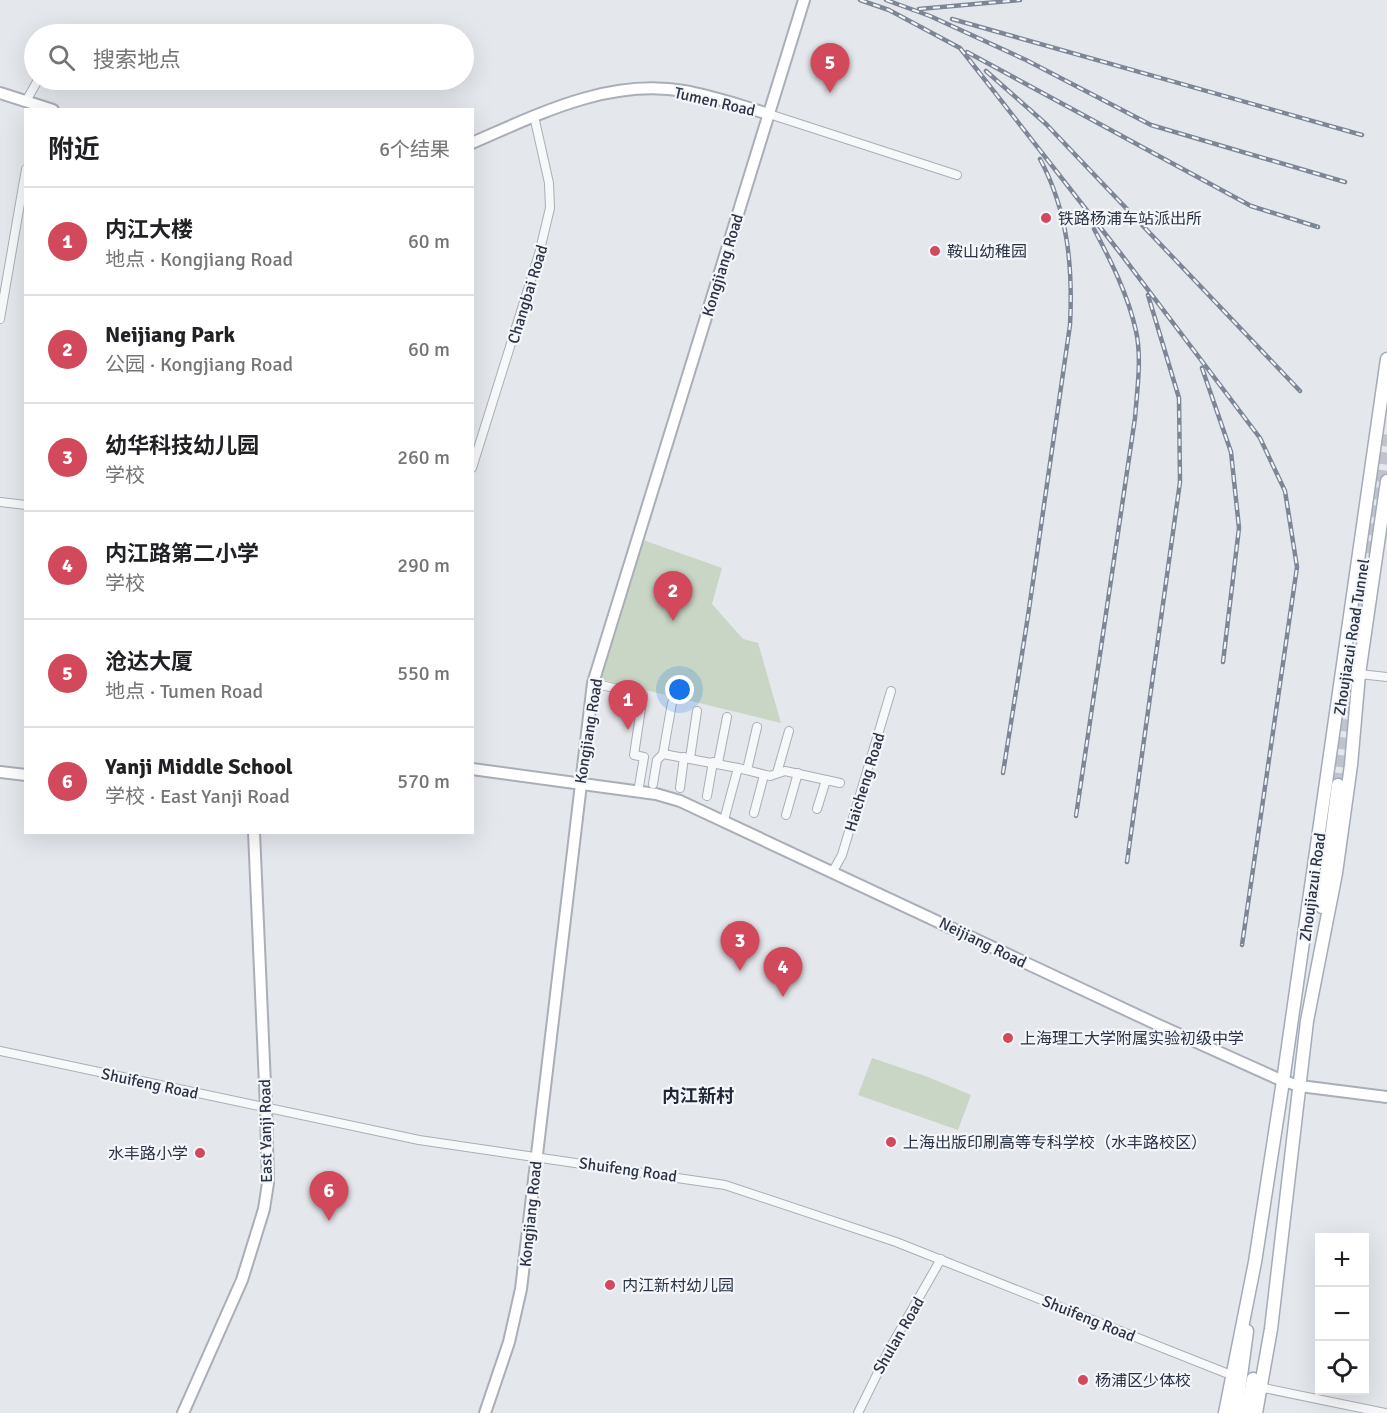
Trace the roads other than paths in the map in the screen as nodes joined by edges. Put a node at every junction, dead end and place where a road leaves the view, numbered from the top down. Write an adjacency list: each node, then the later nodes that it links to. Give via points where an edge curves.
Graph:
1 (804, 0): 5 (street, Kongjiang Road)
2 (36, 90): 4 (street)
3 (0, 93): 4 (street)
4 (33, 105)
5 (769, 114): 6 (street, Tumen Road, via 704,95 661,89 599,95); 8 (street, Tumen Road); 20 (street, Kongjiang Road)
6 (534, 116): 7 (street, Tumen Road); 12 (street, Changbai Road, via 549,183 548,219)
7 (474, 142)
8 (957, 175)
9 (24, 181): 10 (street)
10 (0, 319)
11 (1387, 359): 13 (main road, Zhoujiazui Road)
12 (474, 461)
13 (1369, 480): 14 (street); 39 (main road, Zhoujiazui Road)
14 (1387, 482): 18 (main road, Zhoujiazui Road)
15 (1373, 495): 39 (main road, Zhoujiazui Road Tunnel)
16 (0, 502): 17 (street)
17 (24, 505)
18 (1359, 674): 19 (street); 52 (main road, Zhoujiazui Road, via 1336,873)
19 (1387, 677)
20 (593, 683): 40 (street, Kongjiang Road); 44 (street, via 643,695 634,755 644,757)
21 (891, 691): 51 (street, Haicheng Road, via 842,855)
22 (672, 703): 27 (street)
23 (697, 711): 28 (street)
24 (727, 717): 29 (street)
25 (757, 728): 32 (street)
26 (789, 731): 34 (street)
27 (663, 754): 28 (street); 42 (street, via 657,760)
28 (687, 757): 29 (street); 43 (street)
29 (716, 763): 30 (street); 45 (street)
30 (738, 768): 32 (street); 49 (street)
31 (474, 769): 40 (street, Neijiang Road)
32 (747, 770): 37 (street)
33 (0, 772): 36 (street)
34 (777, 773): 35 (street); 37 (street)
35 (798, 773): 38 (street); 48 (street)
36 (24, 775)
37 (764, 775): 47 (street)
38 (826, 780): 41 (street); 46 (street)
39 (1333, 782): 52 (main road, Zhoujiazui Road Tunnel); 54 (main road, Zhoujiazui Road)
40 (580, 783): 44 (street, Neijiang Road); 58 (street, Kongjiang Road)
41 (840, 783)
42 (653, 784)
43 (680, 788)
44 (638, 792): 49 (street, Neijiang Road, via 680,801)
45 (707, 796)
46 (817, 809)
47 (754, 813)
48 (786, 815)
49 (723, 820): 51 (street, Neijiang Road)
50 (254, 834): 57 (street, East Yanji Road)
51 (833, 871): 54 (street, Neijiang Road)
52 (1307, 1021): 55 (main road, Zhoujiazui Road)
53 (0, 1051): 57 (street, Shuifeng Road)
54 (1283, 1081): 55 (street, Neijiang Road); 60 (main road, Zhoujiazui Road)
55 (1300, 1086): 56 (street, Neijiang Road); 61 (main road, Zhoujiazui Road)
56 (1387, 1097)
57 (266, 1108): 58 (street, Shuifeng Road, via 419,1140); 64 (street, East Yanji Road, via 268,1183 261,1225 242,1280)
58 (536, 1156): 59 (street, Shuifeng Road, via 725,1185); 65 (street, Kongjiang Road, via 516,1315)
59 (941, 1259): 62 (street, Shuifeng Road); 66 (street, Shulan Road)
60 (1255, 1262): 62 (main road, Zhoujiazui Road); 68 (main road)
61 (1274, 1293): 63 (main road, Zhoujiazui Road); 69 (main road)
62 (1231, 1374): 67 (main road, Zhoujiazui Road)
63 (1259, 1387): 70 (main road, Zhoujiazui Road); 71 (street)
64 (183, 1413)
65 (485, 1413)
66 (858, 1413)
67 (1225, 1413)
68 (1236, 1413)
69 (1246, 1413)
70 (1256, 1413)
71 (1385, 1413)

